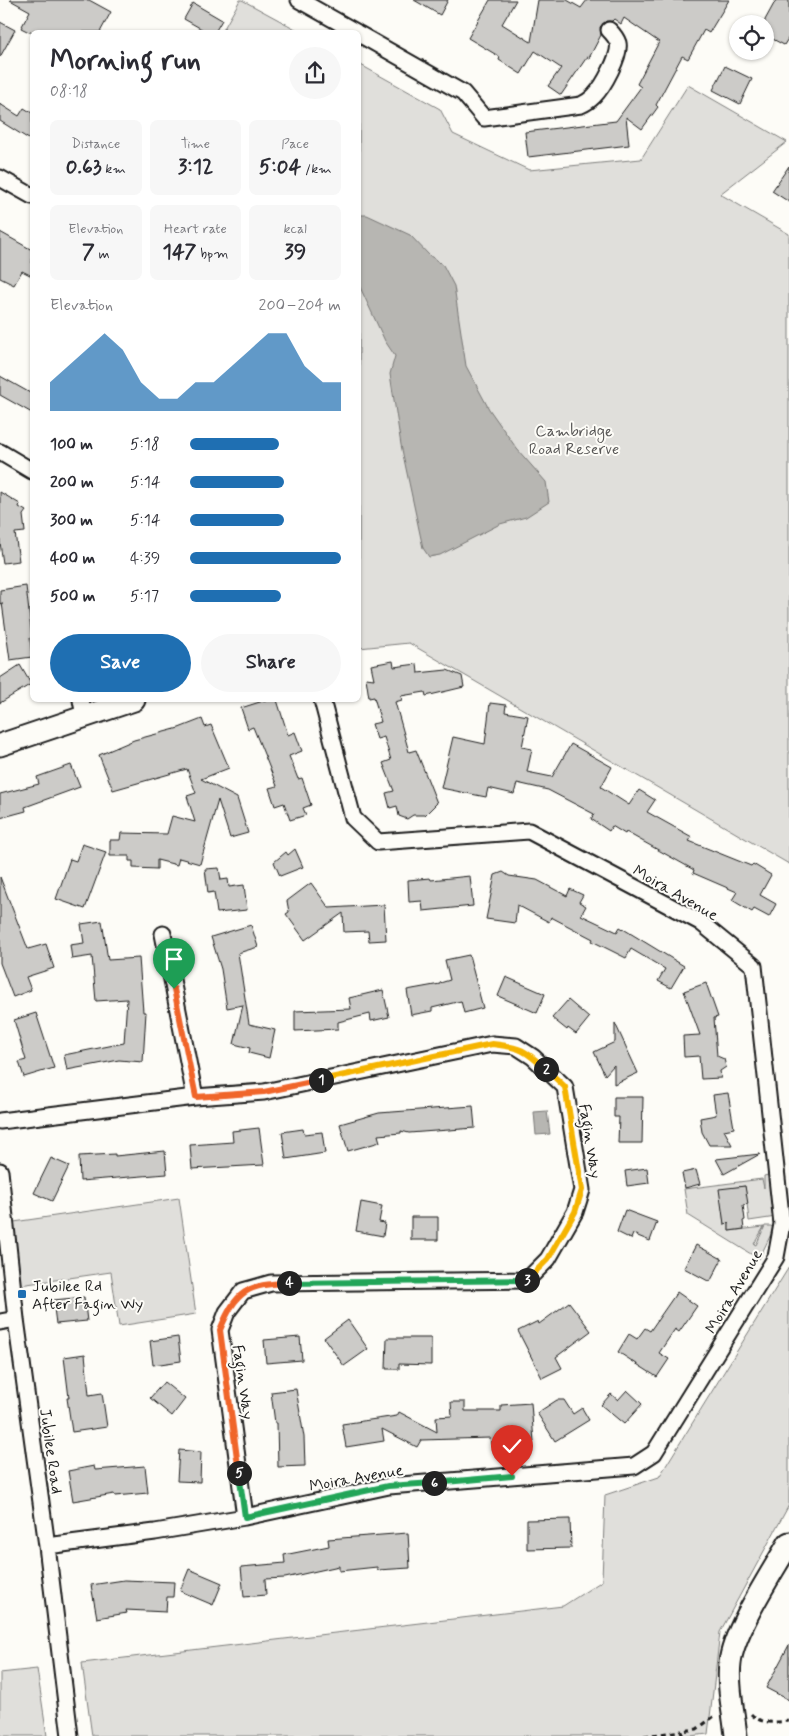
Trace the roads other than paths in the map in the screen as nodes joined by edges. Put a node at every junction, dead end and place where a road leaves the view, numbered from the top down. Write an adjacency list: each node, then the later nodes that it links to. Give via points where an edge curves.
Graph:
1 (299, 0): 2 (street)
2 (352, 30)
3 (609, 30): 4 (street, via 619,45 616,56 600,89 588,101 581,105 484,118 463,94)
4 (361, 35)
5 (0, 178): 6 (street)
6 (30, 195)
7 (0, 452): 8 (street)
8 (30, 470)
9 (121, 702): 11 (street)
10 (323, 702): 19 (street, Moira Avenue, via 353,818 378,842 529,831 700,922 754,966 782,1224 776,1257 654,1453 634,1466 388,1486)
11 (82, 708): 12 (street)
12 (0, 745)
13 (163, 934): 14 (street)
14 (196, 1097): 15 (street, Fagin Way); 19 (street, Fagin Way, via 264,1092 492,1044 516,1046 565,1087 582,1190 575,1212 548,1259 527,1280 270,1283 243,1291 227,1312 220,1330)
15 (0, 1121)
16 (0, 1171): 17 (street, Jubilee Road)
17 (16, 1320): 18 (street); 21 (street, Jubilee Road)
18 (0, 1322)
19 (245, 1517): 21 (street, Moira Avenue)
20 (789, 1543): 23 (street, via 744,1624 731,1655)
21 (47, 1546): 22 (street, Jubilee Road)
22 (70, 1736)
23 (736, 1736)

